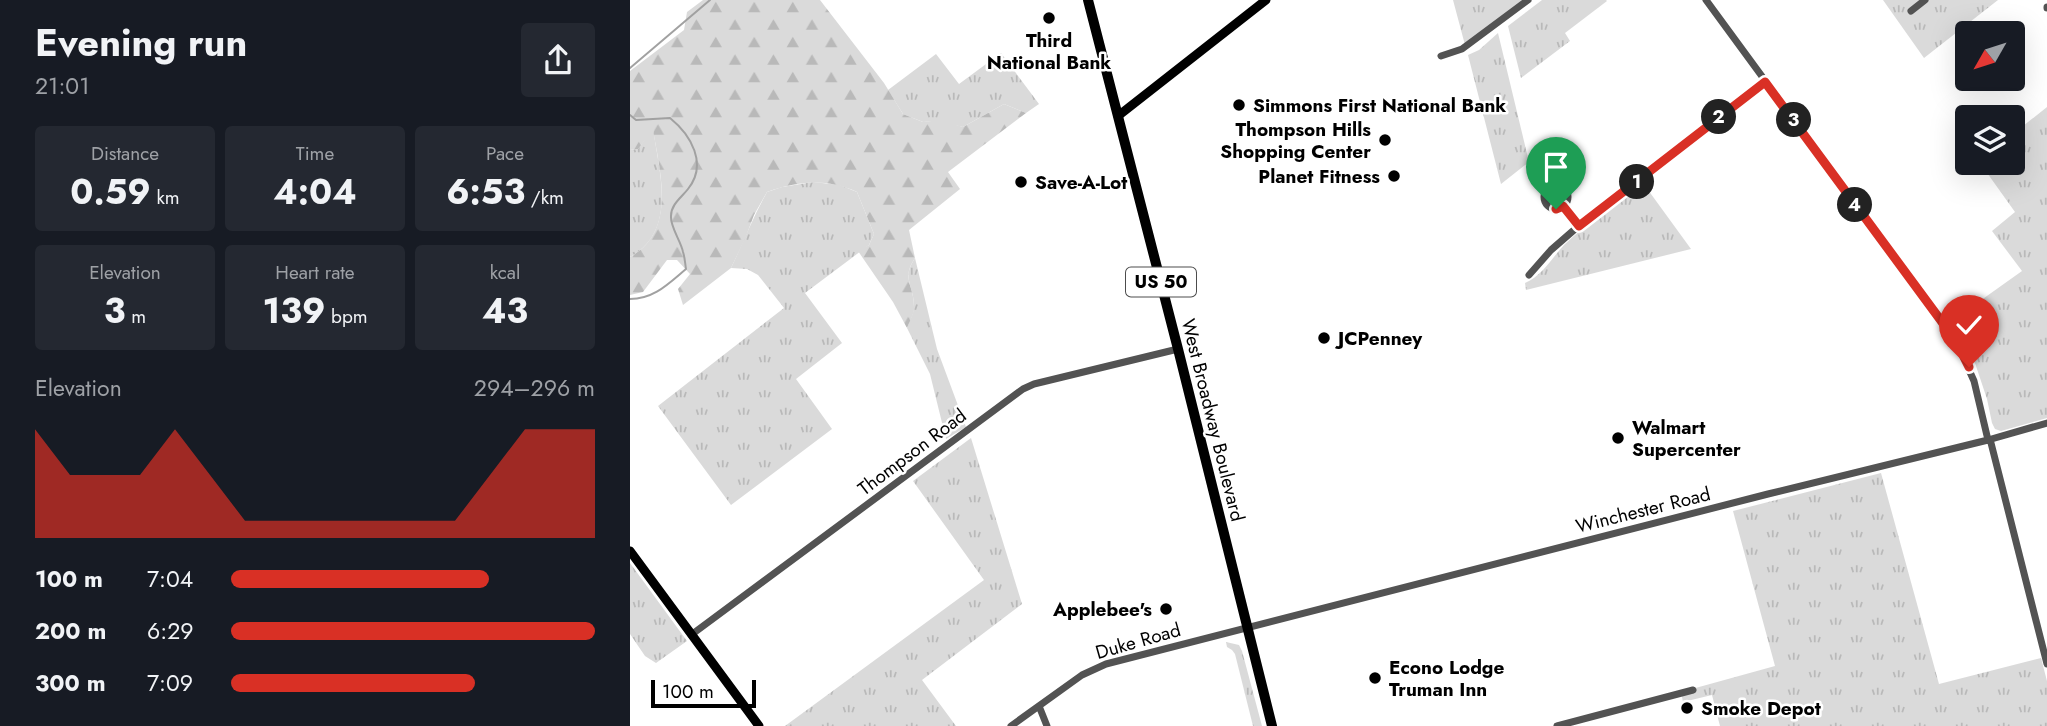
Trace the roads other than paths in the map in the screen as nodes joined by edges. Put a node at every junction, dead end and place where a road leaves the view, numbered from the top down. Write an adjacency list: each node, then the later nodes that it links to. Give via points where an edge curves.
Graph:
1 (1088, 0): 9 (highway, West Broadway Boulevard / US 50)
2 (1266, 0): 9 (main road)
3 (1528, 0): 7 (street, via 1462,49)
4 (1706, 0): 8 (street)
5 (1925, 0): 6 (street)
6 (1912, 10)
7 (1441, 56)
8 (1765, 82): 11 (street); 15 (street, via 1956,341 1974,381)
9 (1118, 116): 13 (highway, West Broadway Boulevard / US 50)
10 (1563, 206): 11 (street)
11 (1579, 226): 12 (street)
12 (1529, 275)
13 (1178, 349): 17 (highway, West Broadway Boulevard / US 50); 18 (street, Thompson Road, via 1023,389)
14 (2047, 423): 15 (street, Winchester Road)
15 (1989, 440): 17 (street, Winchester Road); 19 (street)
16 (630, 551): 18 (main road)
17 (1247, 628): 21 (street, Duke Road, via 1106,664); 25 (highway, West Broadway Boulevard / US 50)
18 (691, 635): 22 (main road)
19 (2047, 664)
20 (1693, 690): 26 (street)
21 (1039, 706): 23 (street, Duke Road); 24 (street)
22 (759, 726)
23 (1011, 726)
24 (1047, 726)
25 (1272, 726)
26 (1557, 726)

